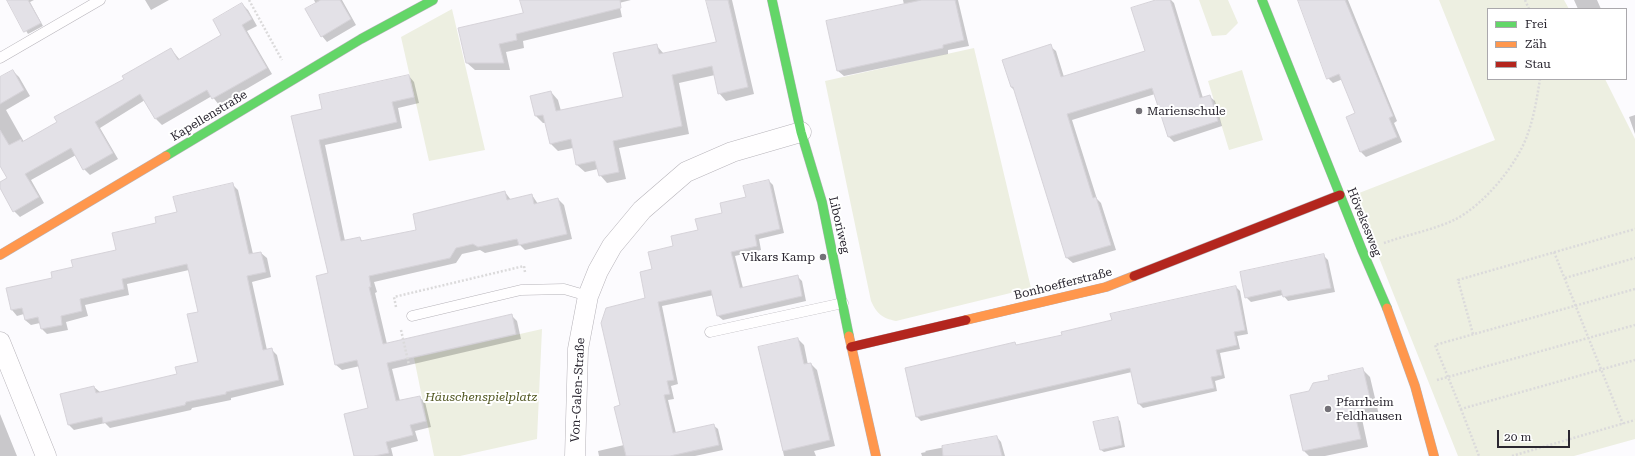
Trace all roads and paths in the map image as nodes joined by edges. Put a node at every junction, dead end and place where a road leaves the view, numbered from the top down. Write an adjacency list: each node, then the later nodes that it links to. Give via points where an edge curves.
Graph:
1 (100, 0): 6 (lane)
2 (249, 0): 7 (path)
3 (433, 0): 7 (street, Kapellenstraße)
4 (772, 0): 9 (street, Liboriweg)
5 (1262, 0): 10 (street, Hövekesweg)
6 (0, 58)
7 (293, 80): 14 (street, Kapellenstraße)
8 (1540, 80): 12 (path, via 1533,118 1526,137 1501,179 1470,211 1453,220)
9 (801, 132): 18 (street, Von-Galen-Straße, via 732,152 686,172 642,210 612,246); 19 (street, Liboriweg, via 822,202)
10 (1340, 195): 12 (street, Hövekesweg); 27 (street, Bonhoefferstraße, via 1106,287)
11 (1635, 229): 13 (path)
12 (1362, 250): 31 (street, Hövekesweg, via 1389,312)
13 (1554, 252): 16 (path); 24 (path, via 1458,280)
14 (0, 255)
15 (1635, 258): 16 (path)
16 (1564, 278): 20 (path)
17 (1635, 289): 20 (path)
18 (588, 296): 21 (lane, via 564,289 521,290); 36 (street, Von-Galen-Straße, via 578,349)
19 (843, 303): 23 (lane); 27 (street, Liboriweg)
20 (1575, 305): 24 (path); 25 (path)
21 (412, 316)
22 (1635, 325): 25 (path)
23 (710, 332)
24 (1473, 334): 30 (path, via 1435,344)
25 (1589, 338): 29 (path); 30 (path)
26 (0, 342): 35 (street)
27 (851, 347): 37 (street, Liboriweg)
28 (1635, 360): 29 (path)
29 (1601, 369): 32 (path); 34 (path)
30 (1447, 377): 31 (path); 32 (path)
31 (1415, 386): 38 (street, Hövekesweg)
32 (1461, 409): 39 (path)
33 (1635, 420): 34 (path)
34 (1623, 424): 40 (path)
35 (46, 456)
36 (575, 456)
37 (876, 456)
38 (1434, 456)
39 (1479, 456)
40 (1512, 456)

